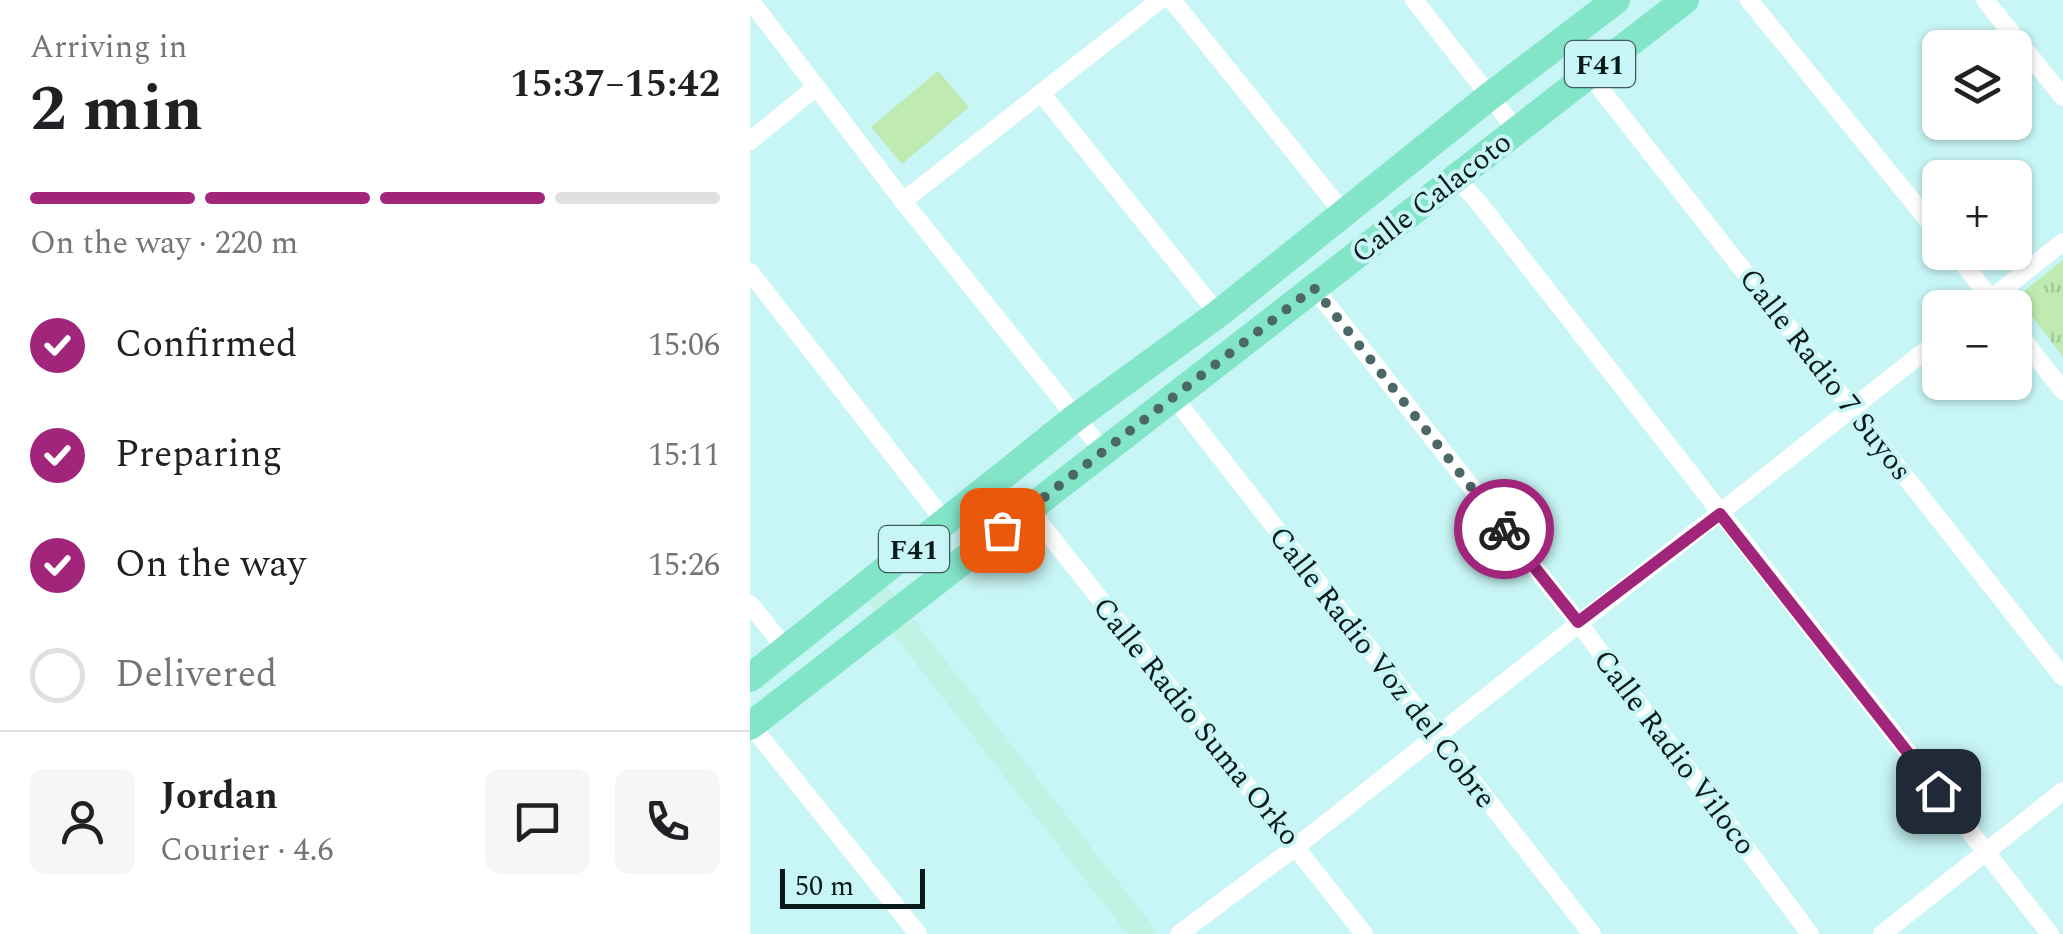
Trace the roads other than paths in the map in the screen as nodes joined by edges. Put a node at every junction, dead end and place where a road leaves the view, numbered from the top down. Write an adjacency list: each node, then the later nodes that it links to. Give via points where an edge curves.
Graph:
1 (750, 0): 10 (street)
2 (1160, 0): 11 (street)
3 (1172, 0): 19 (street)
4 (1414, 0): 12 (street)
5 (1616, 0): 12 (main road, Calle Calacoto / F41)
6 (1685, 0): 9 (main road, Calle Calacoto / F41)
7 (1749, 0): 18 (street)
8 (1986, 0): 13 (street)
9 (1588, 73): 14 (main road, Calle Calacoto / F41); 29 (street, Calle Radio 7 Suyos)
10 (816, 87): 15 (street); 17 (street)
11 (1042, 94): 17 (street); 24 (street)
12 (1490, 96): 14 (street); 19 (main road, Calle Calacoto / F41)
13 (2063, 98)
14 (1516, 131): 16 (main road, Calle Calacoto / F41)
15 (750, 142)
16 (1456, 178): 22 (main road, Calle Calacoto / F41); 33 (street)
17 (903, 200): 30 (street)
18 (1922, 213)
19 (1345, 215): 24 (main road, Calle Calacoto / F41)
20 (2063, 242): 23 (street)
21 (750, 272): 34 (street)
22 (1314, 288): 28 (main road, Calle Calacoto / F41); 38 (street, Calle Radio Viloco)
23 (2006, 290)
24 (1218, 314): 30 (main road, Calle Calacoto / F41)
25 (2032, 351): 27 (street)
26 (1922, 354): 29 (street)
27 (2063, 392)
28 (1175, 399): 31 (main road, Calle Calacoto / F41); 43 (street, Calle Radio Voz del Cobre)
29 (1854, 410): 33 (street); 40 (street, Calle Radio 7 Suyos)
30 (1076, 418): 31 (street); 34 (main road, Calle Calacoto / F41)
31 (1103, 451): 32 (main road, Calle Calacoto / F41)
32 (1029, 509): 37 (main road, Calle Calacoto / F41); 45 (street, Calle Radio Suma Orko)
33 (1720, 514): 38 (street); 46 (street)
34 (946, 523): 35 (main road, Calle Calacoto / F41)
35 (870, 584): 37 (street); 39 (main road, Calle Calacoto / F41)
36 (750, 604): 39 (street)
37 (893, 614): 42 (main road, Calle Calacoto / F41); 48 (street)
38 (1578, 622): 43 (street); 52 (street, Calle Radio Viloco)
39 (786, 650): 41 (main road, Calle Calacoto / F41)
40 (2063, 677)
41 (750, 678)
42 (750, 725): 47 (street)
43 (1436, 736): 45 (street); 51 (street, Calle Radio Voz del Cobre)
44 (2063, 791): 46 (street)
45 (1297, 846): 49 (street); 50 (street, Calle Radio Suma Orko)
46 (1986, 853): 53 (street); 54 (street)
47 (918, 934)
48 (1143, 934)
49 (1179, 934)
50 (1364, 934)
51 (1592, 934)
52 (1810, 934)
53 (1882, 934)
54 (2050, 934)

